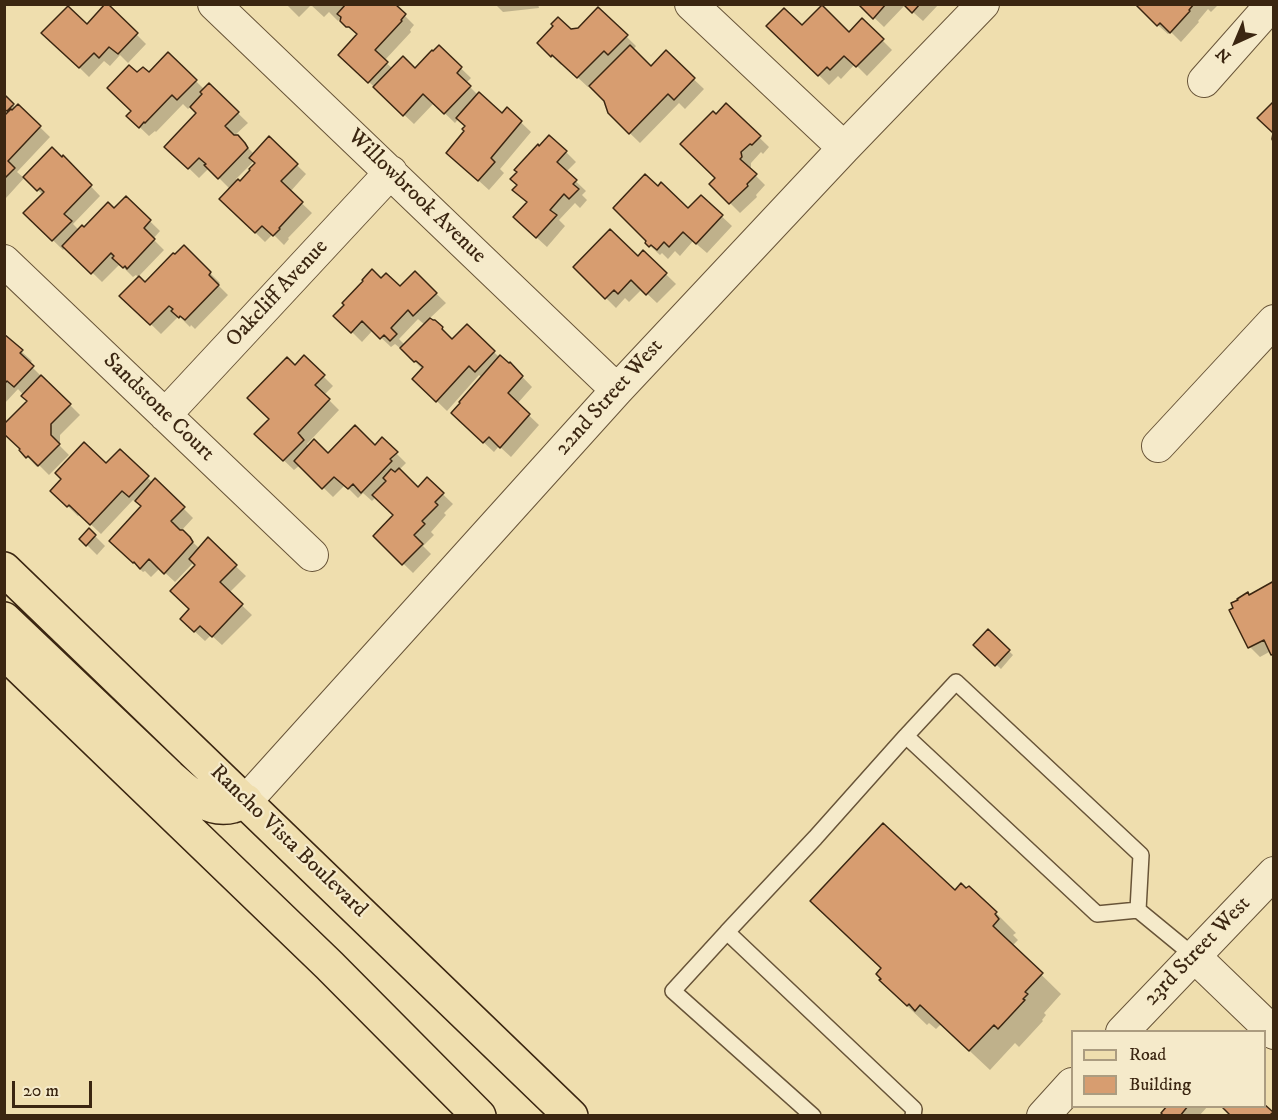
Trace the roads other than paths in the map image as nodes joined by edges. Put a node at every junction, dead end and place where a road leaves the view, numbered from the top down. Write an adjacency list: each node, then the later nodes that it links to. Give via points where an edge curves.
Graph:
1 (214, 4): 7 (street, Willowbrook Avenue)
2 (691, 4): 6 (street)
3 (983, 4): 6 (street, 22nd Street West)
4 (1272, 4): 5 (street)
5 (1204, 81)
6 (843, 148): 10 (street, 22nd Street West)
7 (391, 172): 10 (street, Willowbrook Avenue); 11 (street, Oakcliff Avenue)
8 (4, 261): 11 (street, Sandstone Court)
9 (1274, 321): 12 (street)
10 (617, 390): 18 (street, 22nd Street West)
11 (165, 415): 13 (street, Sandstone Court)
12 (1158, 446)
13 (312, 555)
14 (4, 569): 18 (main road, Rancho Vista Boulevard)
15 (4, 619): 18 (main road, via 187,791 216,807)
16 (4, 652): 26 (main road, via 329,965)
17 (906, 736): 20 (lane, via 1097,914); 20 (lane, via 956,682 1141,855); 21 (lane)
18 (246, 801): 27 (main road, Rancho Vista Boulevard)
19 (1274, 873): 22 (street, 23rd Street West)
20 (1138, 910): 22 (lane)
21 (727, 932): 28 (lane, via 673,991); 29 (lane, via 914,1109)
22 (1194, 956): 23 (street, 23rd Street West); 24 (street)
23 (1124, 1030)
24 (1274, 1033)
25 (1071, 1085): 30 (street)
26 (479, 1116)
27 (571, 1116)
28 (813, 1116)
29 (913, 1116)
30 (1043, 1116)

